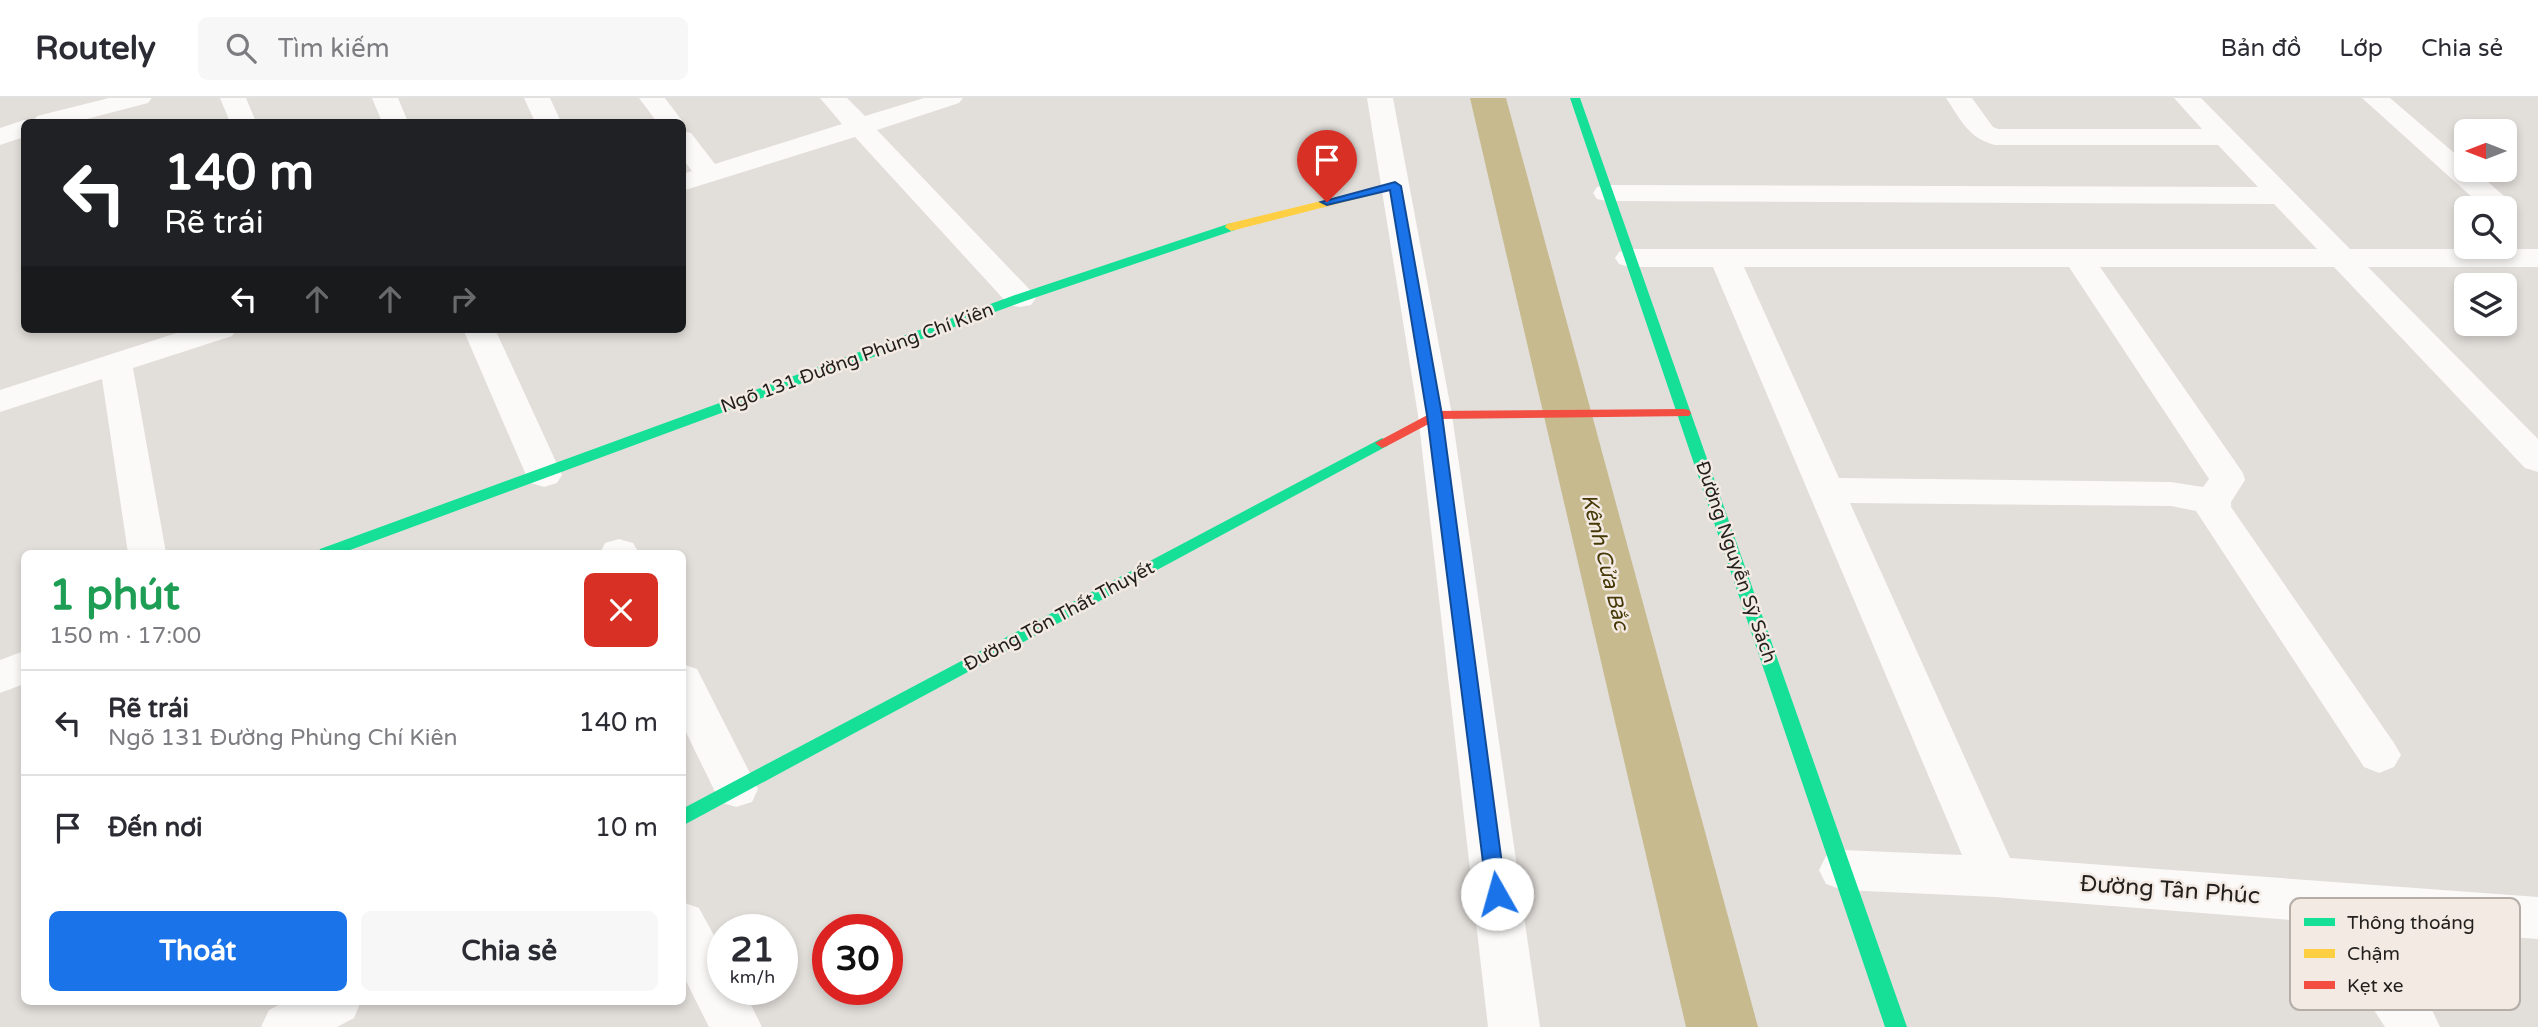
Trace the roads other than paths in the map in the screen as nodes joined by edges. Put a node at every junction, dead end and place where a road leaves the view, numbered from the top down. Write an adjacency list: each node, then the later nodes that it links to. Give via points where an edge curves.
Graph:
1 (139, 98): 13 (street)
2 (233, 98): 14 (street)
3 (385, 98): 15 (street)
4 (537, 98): 16 (street)
5 (652, 98): 17 (street)
6 (833, 98): 18 (street)
7 (950, 98): 18 (street)
8 (1380, 98): 25 (street)
9 (1575, 98): 26 (street, Đường Nguyễn Sỹ Sách)
10 (1959, 98): 21 (street, via 1984,133 1995,137)
11 (2187, 98): 21 (street)
12 (2375, 98): 28 (street)
13 (58, 119)
14 (242, 119)
15 (394, 119)
16 (547, 119)
17 (668, 119)
18 (860, 127): 23 (street); 33 (street)
19 (21, 129): 20 (street)
20 (0, 137)
21 (2225, 137): 27 (street)
22 (686, 144): 23 (street)
23 (709, 174): 24 (street)
24 (686, 182)
25 (1395, 186): 33 (street, Ngõ 131 Đường Phùng Chí Kiên, via 1212,232); 39 (street)
26 (1606, 193): 27 (street); 29 (street, Đường Nguyễn Sỹ Sách)
27 (2282, 196): 32 (street)
28 (2522, 229): 32 (street)
29 (1630, 258): 30 (street); 38 (street, Đường Nguyễn Sỹ Sách)
30 (1725, 259): 31 (street); 42 (street)
31 (2079, 259): 32 (street); 43 (street, via 2225,473 2227,481)
32 (2343, 259): 40 (street)
33 (1020, 298): 41 (street, Ngõ 131 Đường Phùng Chí Kiên)
34 (209, 333): 36 (street)
35 (481, 333): 41 (street)
36 (116, 364): 37 (street); 44 (street)
37 (0, 401)
38 (1684, 413): 39 (street); 52 (street, Đường Nguyễn Sỹ Sách)
39 (1434, 415): 50 (street, Đường Tôn Thất Thuyết); 62 (street)
40 (2538, 460)
41 (544, 475): 45 (street, Ngõ 131 Đường Phùng Chí Kiên)
42 (1825, 490): 43 (street, via 2171,494); 53 (street)
43 (2212, 501): 49 (street)
44 (147, 550)
45 (334, 550)
46 (21, 668): 47 (street)
47 (0, 677)
48 (686, 688): 50 (street)
49 (2379, 755)
50 (736, 789): 51 (street, Đường Tôn Thất Thuyết)
51 (686, 816)
52 (1843, 870): 53 (street, Đường Tân Phúc); 63 (street, Đường Nguyễn Sỹ Sách)
53 (1995, 877): 54 (street, Đường Tân Phúc)
54 (2290, 900)
55 (2520, 917): 56 (street, Đường Tân Phúc)
56 (2538, 918)
57 (686, 931): 61 (street)
58 (328, 1005): 60 (street)
59 (2403, 1010): 64 (street)
60 (287, 1027)
61 (736, 1027)
62 (1514, 1027)
63 (1896, 1027)
64 (2414, 1027)

